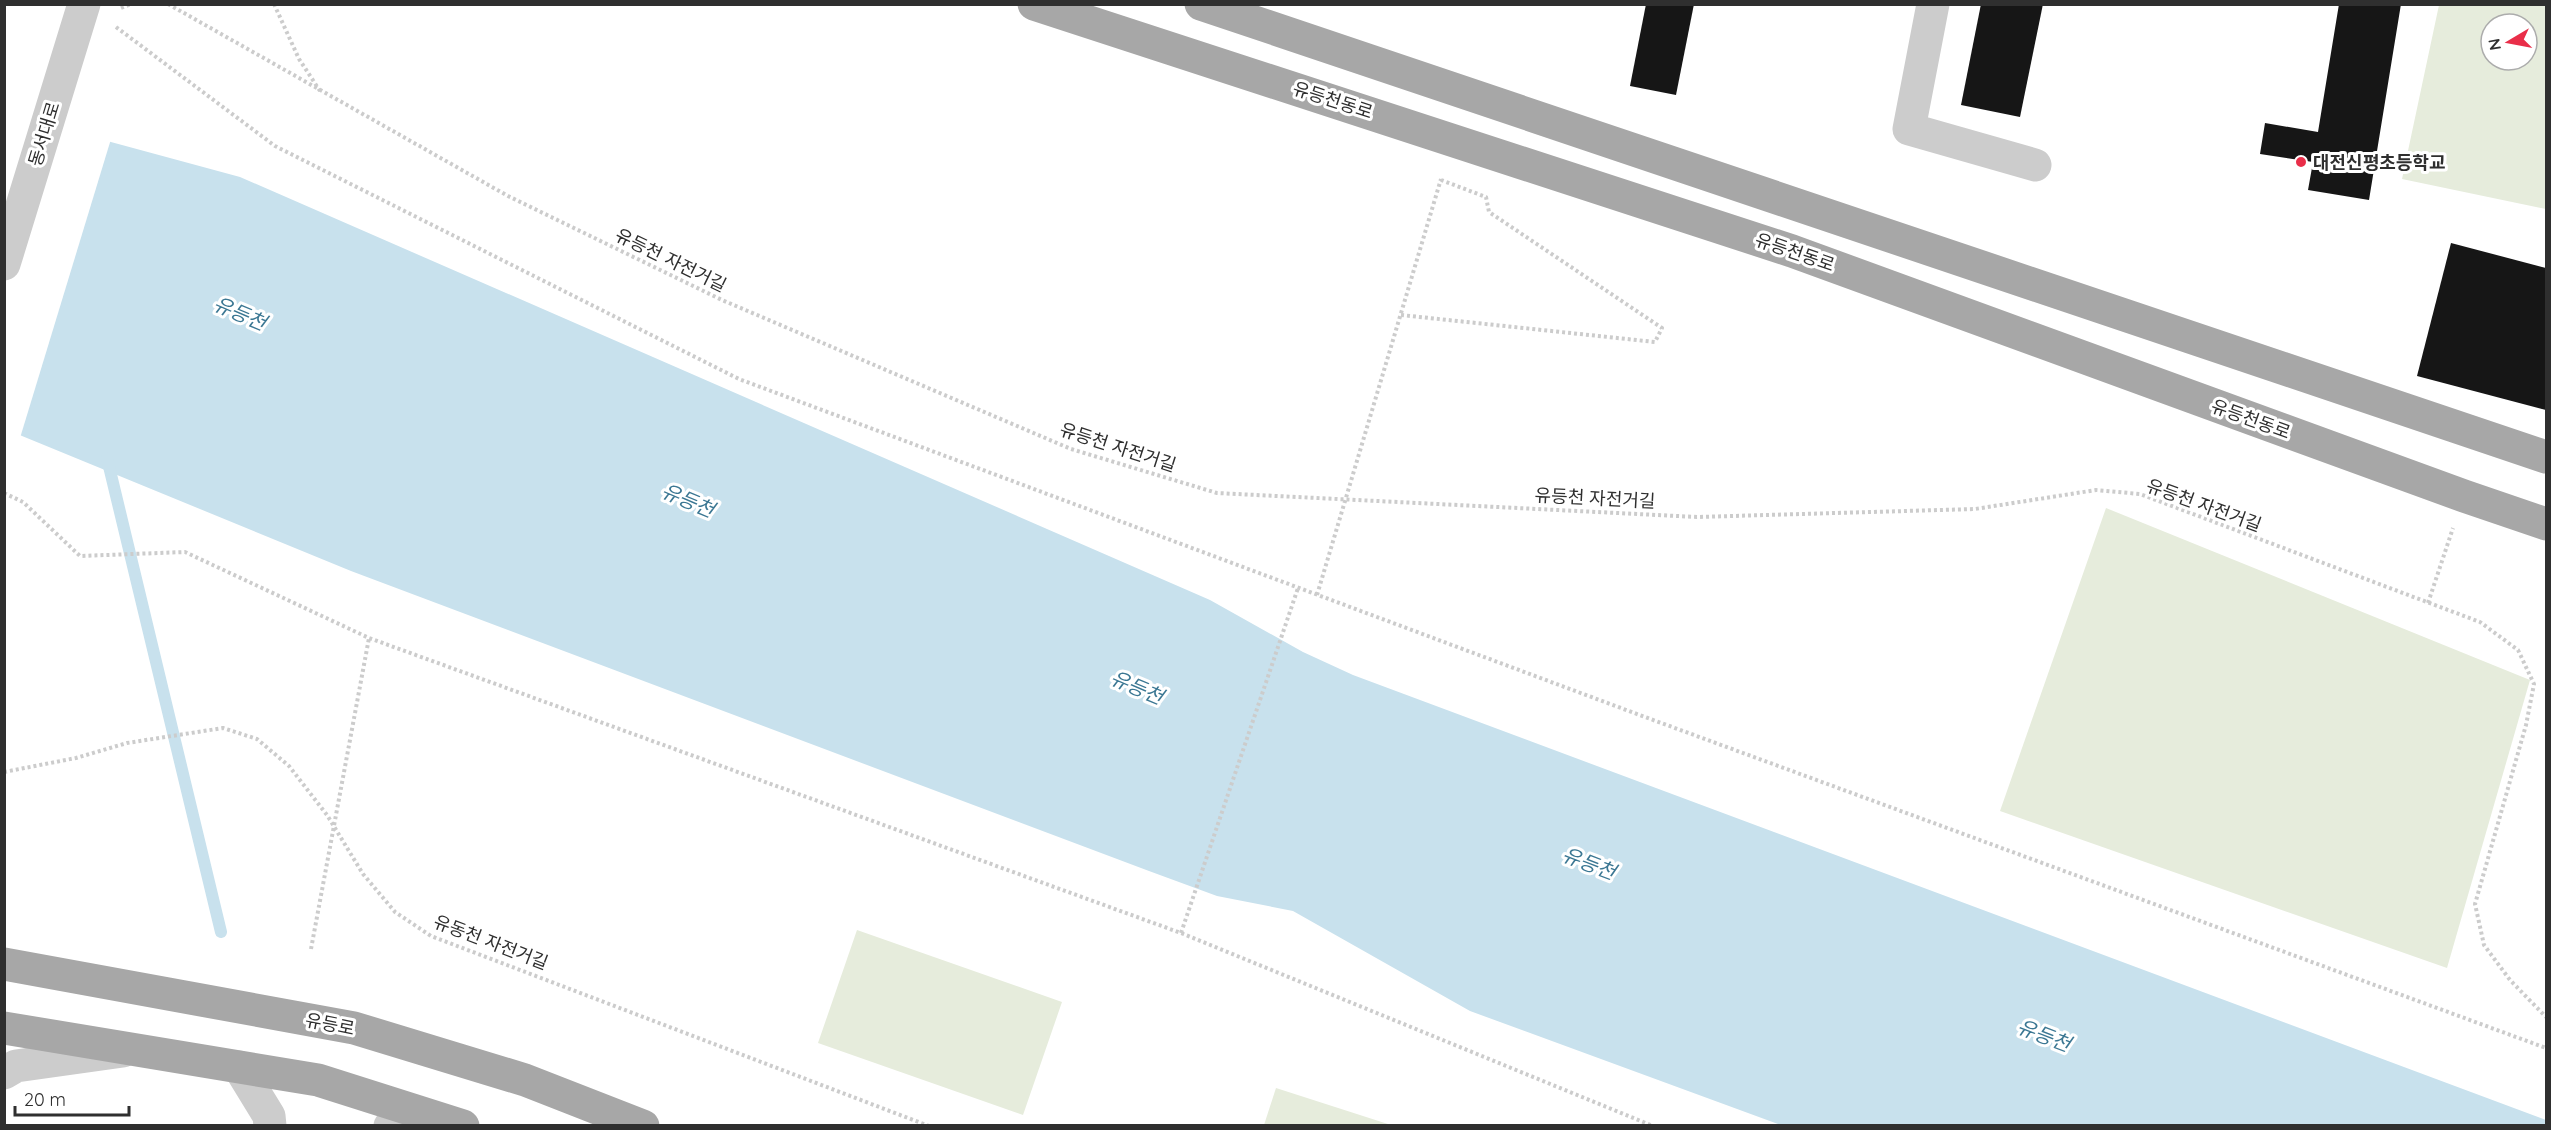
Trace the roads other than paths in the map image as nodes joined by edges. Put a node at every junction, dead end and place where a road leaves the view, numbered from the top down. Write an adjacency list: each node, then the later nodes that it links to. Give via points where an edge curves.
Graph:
1 (1034, 4): 8 (main road, 유등천동로, via 1792,251)
2 (1201, 4): 7 (main road)
3 (1933, 4): 5 (street, via 1909,129)
4 (97, 14): 6 (street, 동서대로, bridge)
5 (2035, 165)
6 (4, 264)
7 (2547, 457)
8 (2547, 524)
9 (4, 964): 18 (main road, 유등로, via 354,1028 525,1080)
10 (4, 1028): 11 (main road)
11 (134, 1050): 12 (main road); 13 (street, via 16,1066)
12 (239, 1067): 14 (street, via 269,1116); 17 (main road, via 318,1080)
13 (4, 1073)
14 (270, 1125)
15 (390, 1125): 16 (street)
16 (412, 1125)
17 (463, 1125)
18 (644, 1125)

